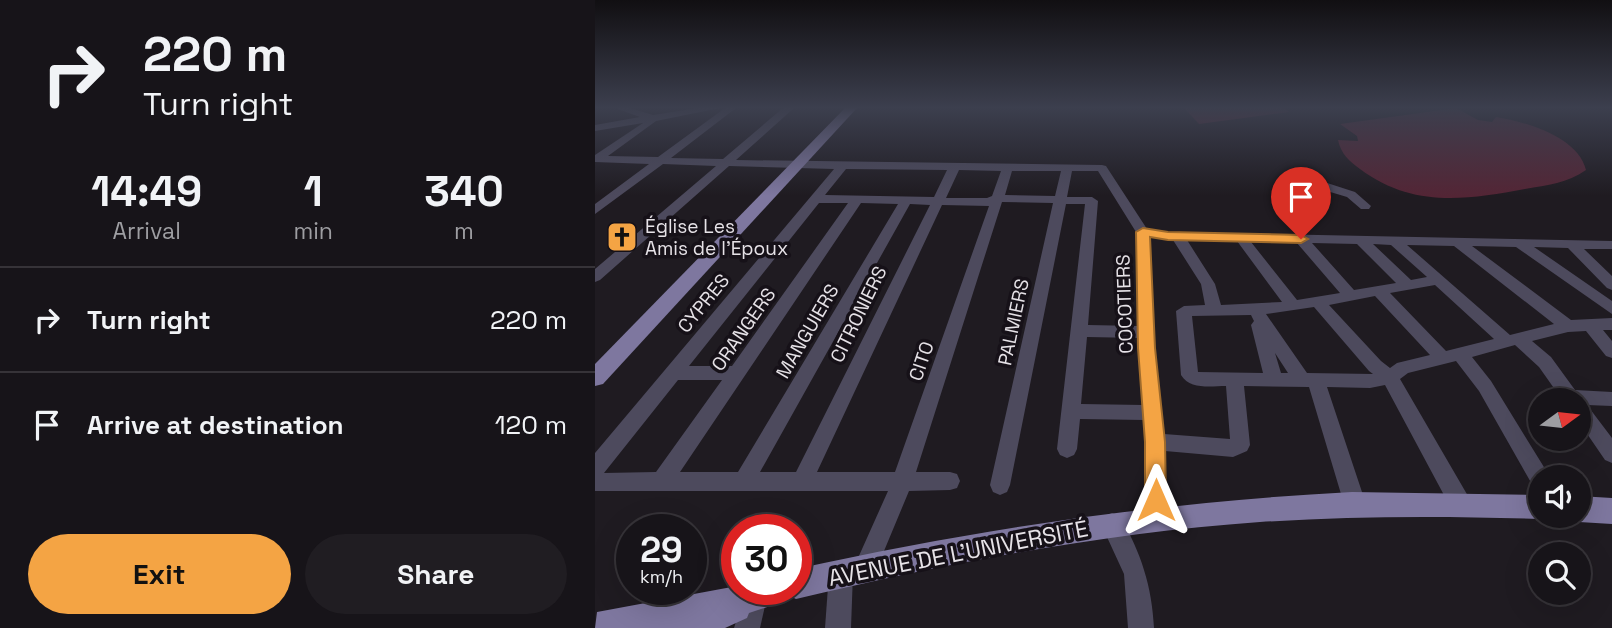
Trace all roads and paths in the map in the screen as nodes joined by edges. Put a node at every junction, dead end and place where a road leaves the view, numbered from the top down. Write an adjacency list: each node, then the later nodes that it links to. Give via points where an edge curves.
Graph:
1 (629, 137): 5 (street)
2 (693, 137): 6 (street)
3 (755, 137): 7 (street)
4 (822, 137): 8 (main road)
5 (596, 160): 6 (street)
6 (661, 162): 7 (street); 21 (street)
7 (727, 162): 8 (street); 32 (street)
8 (796, 164): 9 (street); 54 (main road)
9 (843, 166): 10 (street); 15 (street, CYPRES)
10 (955, 166): 11 (street); 19 (street, CITRONIERS)
11 (1008, 167): 12 (street); 14 (street, CITO)
12 (1067, 168): 17 (street, PALMIERS); 22 (street, via 1102,168)
13 (1321, 185): 20 (street, via 1336,188)
14 (998, 198): 17 (street); 19 (street); 74 (street, CITO)
15 (816, 199): 16 (street); 51 (street, CYPRES)
16 (857, 200): 18 (street); 52 (street, ORANGERS)
17 (1060, 200): 46 (street, via 1093,202); 75 (street, PALMIERS)
18 (907, 201): 19 (street); 70 (street, MANGUIERS)
19 (936, 202): 71 (street, CITRONIERS)
20 (1365, 206)
21 (595, 211)
22 (1143, 232): 23 (street); 47 (street, COCOTIERS)
23 (1178, 237): 24 (street); 41 (street, via 1208,284)
24 (1241, 238): 25 (street); 39 (street)
25 (1301, 239): 26 (street); 37 (street)
26 (1363, 241): 27 (street); 34 (street)
27 (1396, 242): 28 (street); 33 (street)
28 (1458, 242): 29 (street); 45 (street)
29 (1520, 244): 30 (street); 40 (street)
30 (1572, 244): 31 (street); 35 (street)
31 (1612, 245)
32 (595, 277)
33 (1437, 280): 34 (street); 48 (street)
34 (1407, 285): 36 (street)
35 (1612, 285)
36 (1378, 290): 37 (street); 50 (street)
37 (1350, 295): 38 (street)
38 (1318, 302): 39 (street); 53 (street)
39 (1293, 306): 42 (street)
40 (1612, 309)
41 (1215, 310): 42 (street); 55 (street, via 1183,313 1189,370 1194,378)
42 (1255, 310): 56 (street); 57 (street)
43 (1589, 324): 44 (street); 45 (street); 49 (street)
44 (1612, 324)
45 (1568, 326): 48 (street)
46 (1079, 331): 47 (street); 61 (street)
47 (1146, 332): 62 (street, COCOTIERS)
48 (1513, 340): 50 (street); 58 (street, via 1545,362)
49 (1612, 352)
50 (1451, 356): 53 (street, via 1403,368); 67 (street, via 1485,386)
51 (673, 373): 52 (street); 68 (street, CYPRES)
52 (737, 373): 69 (street, ORANGERS)
53 (1390, 377): 57 (street); 76 (street)
54 (595, 378)
55 (1235, 380): 56 (street); 64 (street, via 1240,445)
56 (1274, 380): 57 (street)
57 (1310, 382): 77 (street)
58 (1564, 388)
59 (1612, 399): 60 (street)
60 (1591, 401)
61 (1070, 411): 62 (street); 65 (street)
62 (1153, 413): 64 (street, COCOTIERS)
63 (1591, 425): 66 (street)
64 (1155, 442): 79 (street, COCOTIERS)
65 (1067, 449)
66 (1612, 454)
67 (1532, 465)
68 (595, 467)
69 (662, 481): 70 (street); 73 (street)
70 (744, 481): 71 (street)
71 (801, 481): 74 (street)
72 (950, 481): 74 (street)
73 (595, 482)
74 (902, 482): 83 (street, CITO)
75 (999, 485)
76 (1460, 503): 77 (main road, AVENUE DE L’UNIVERSITÉ); 78 (main road, AVENUE DE L’UNIVERSITÉ)
77 (1355, 504): 79 (main road, AVENUE DE L’UNIVERSITÉ)
78 (1528, 506)
79 (1156, 508): 82 (main road, AVENUE DE L’UNIVERSITÉ)
80 (1591, 510): 81 (main road)
81 (1612, 511)
82 (1112, 524): 83 (main road, AVENUE DE L’UNIVERSITÉ); 92 (street, via 1141,589)
83 (854, 570): 84 (main road, AVENUE DE L’UNIVERSITÉ); 91 (street, CITO)
84 (812, 580)
85 (721, 602): 88 (main road)
86 (741, 605): 89 (main road)
87 (760, 605): 90 (street)
88 (597, 628)
89 (690, 628)
90 (747, 628)
91 (838, 628)
92 (1141, 628)

